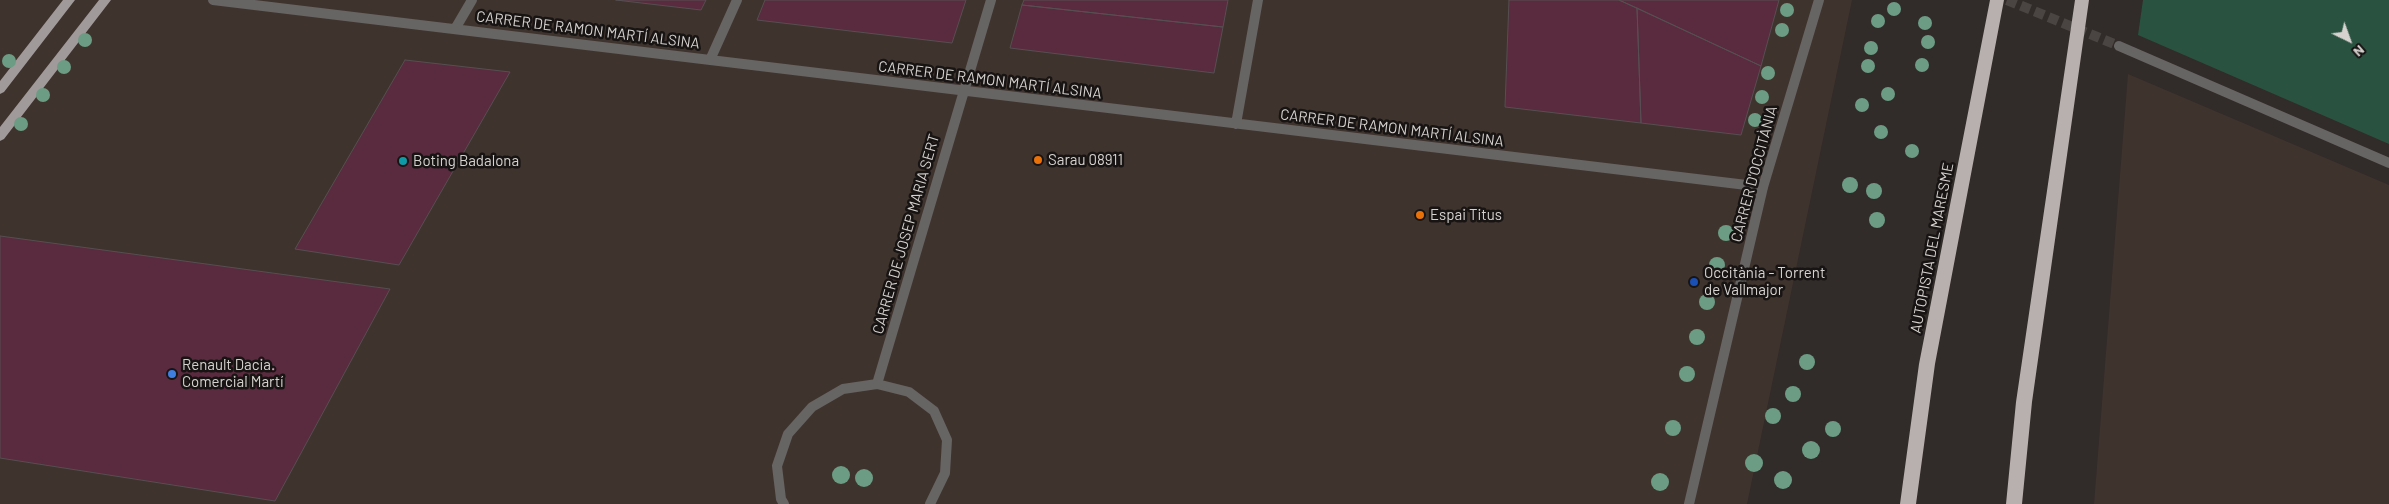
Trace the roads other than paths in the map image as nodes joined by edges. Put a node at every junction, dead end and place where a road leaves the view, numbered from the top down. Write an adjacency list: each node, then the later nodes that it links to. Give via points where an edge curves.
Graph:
1 (69, 0): 14 (main road)
2 (105, 0): 17 (main road)
3 (213, 0): 11 (street, CARRER DE RAMON MARTÍ ALSINA)
4 (472, 0): 11 (street)
5 (737, 0): 13 (street)
6 (991, 0): 15 (street, CARRER DE JOSEP MARIA SERT)
7 (1258, 0): 16 (street)
8 (1819, 0): 19 (street, CARRER D'OCCITÀNIA)
9 (1997, 0): 24 (highway, AUTOPISTA DEL MARESME, via 1927,364)
10 (2082, 0): 25 (highway, via 2024,402)
11 (455, 29): 13 (street, CARRER DE RAMON MARTÍ ALSINA)
12 (2118, 46): 18 (street)
13 (710, 60): 15 (street, CARRER DE RAMON MARTÍ ALSINA)
14 (0, 89)
15 (963, 92): 16 (street, CARRER DE RAMON MARTÍ ALSINA); 20 (street, CARRER DE JOSEP MARIA SERT)
16 (1236, 124): 19 (street, CARRER DE RAMON MARTÍ ALSINA)
17 (0, 136)
18 (2389, 163)
19 (1763, 187): 23 (street, CARRER D'OCCITÀNIA)
20 (878, 384): 21 (street, via 843,389 812,407 788,434 777,466); 22 (street, via 910,392 934,411 944,433 947,440 945,473)
21 (784, 504)
22 (930, 504)
23 (1690, 504)
24 (1908, 504)
25 (2014, 504)

